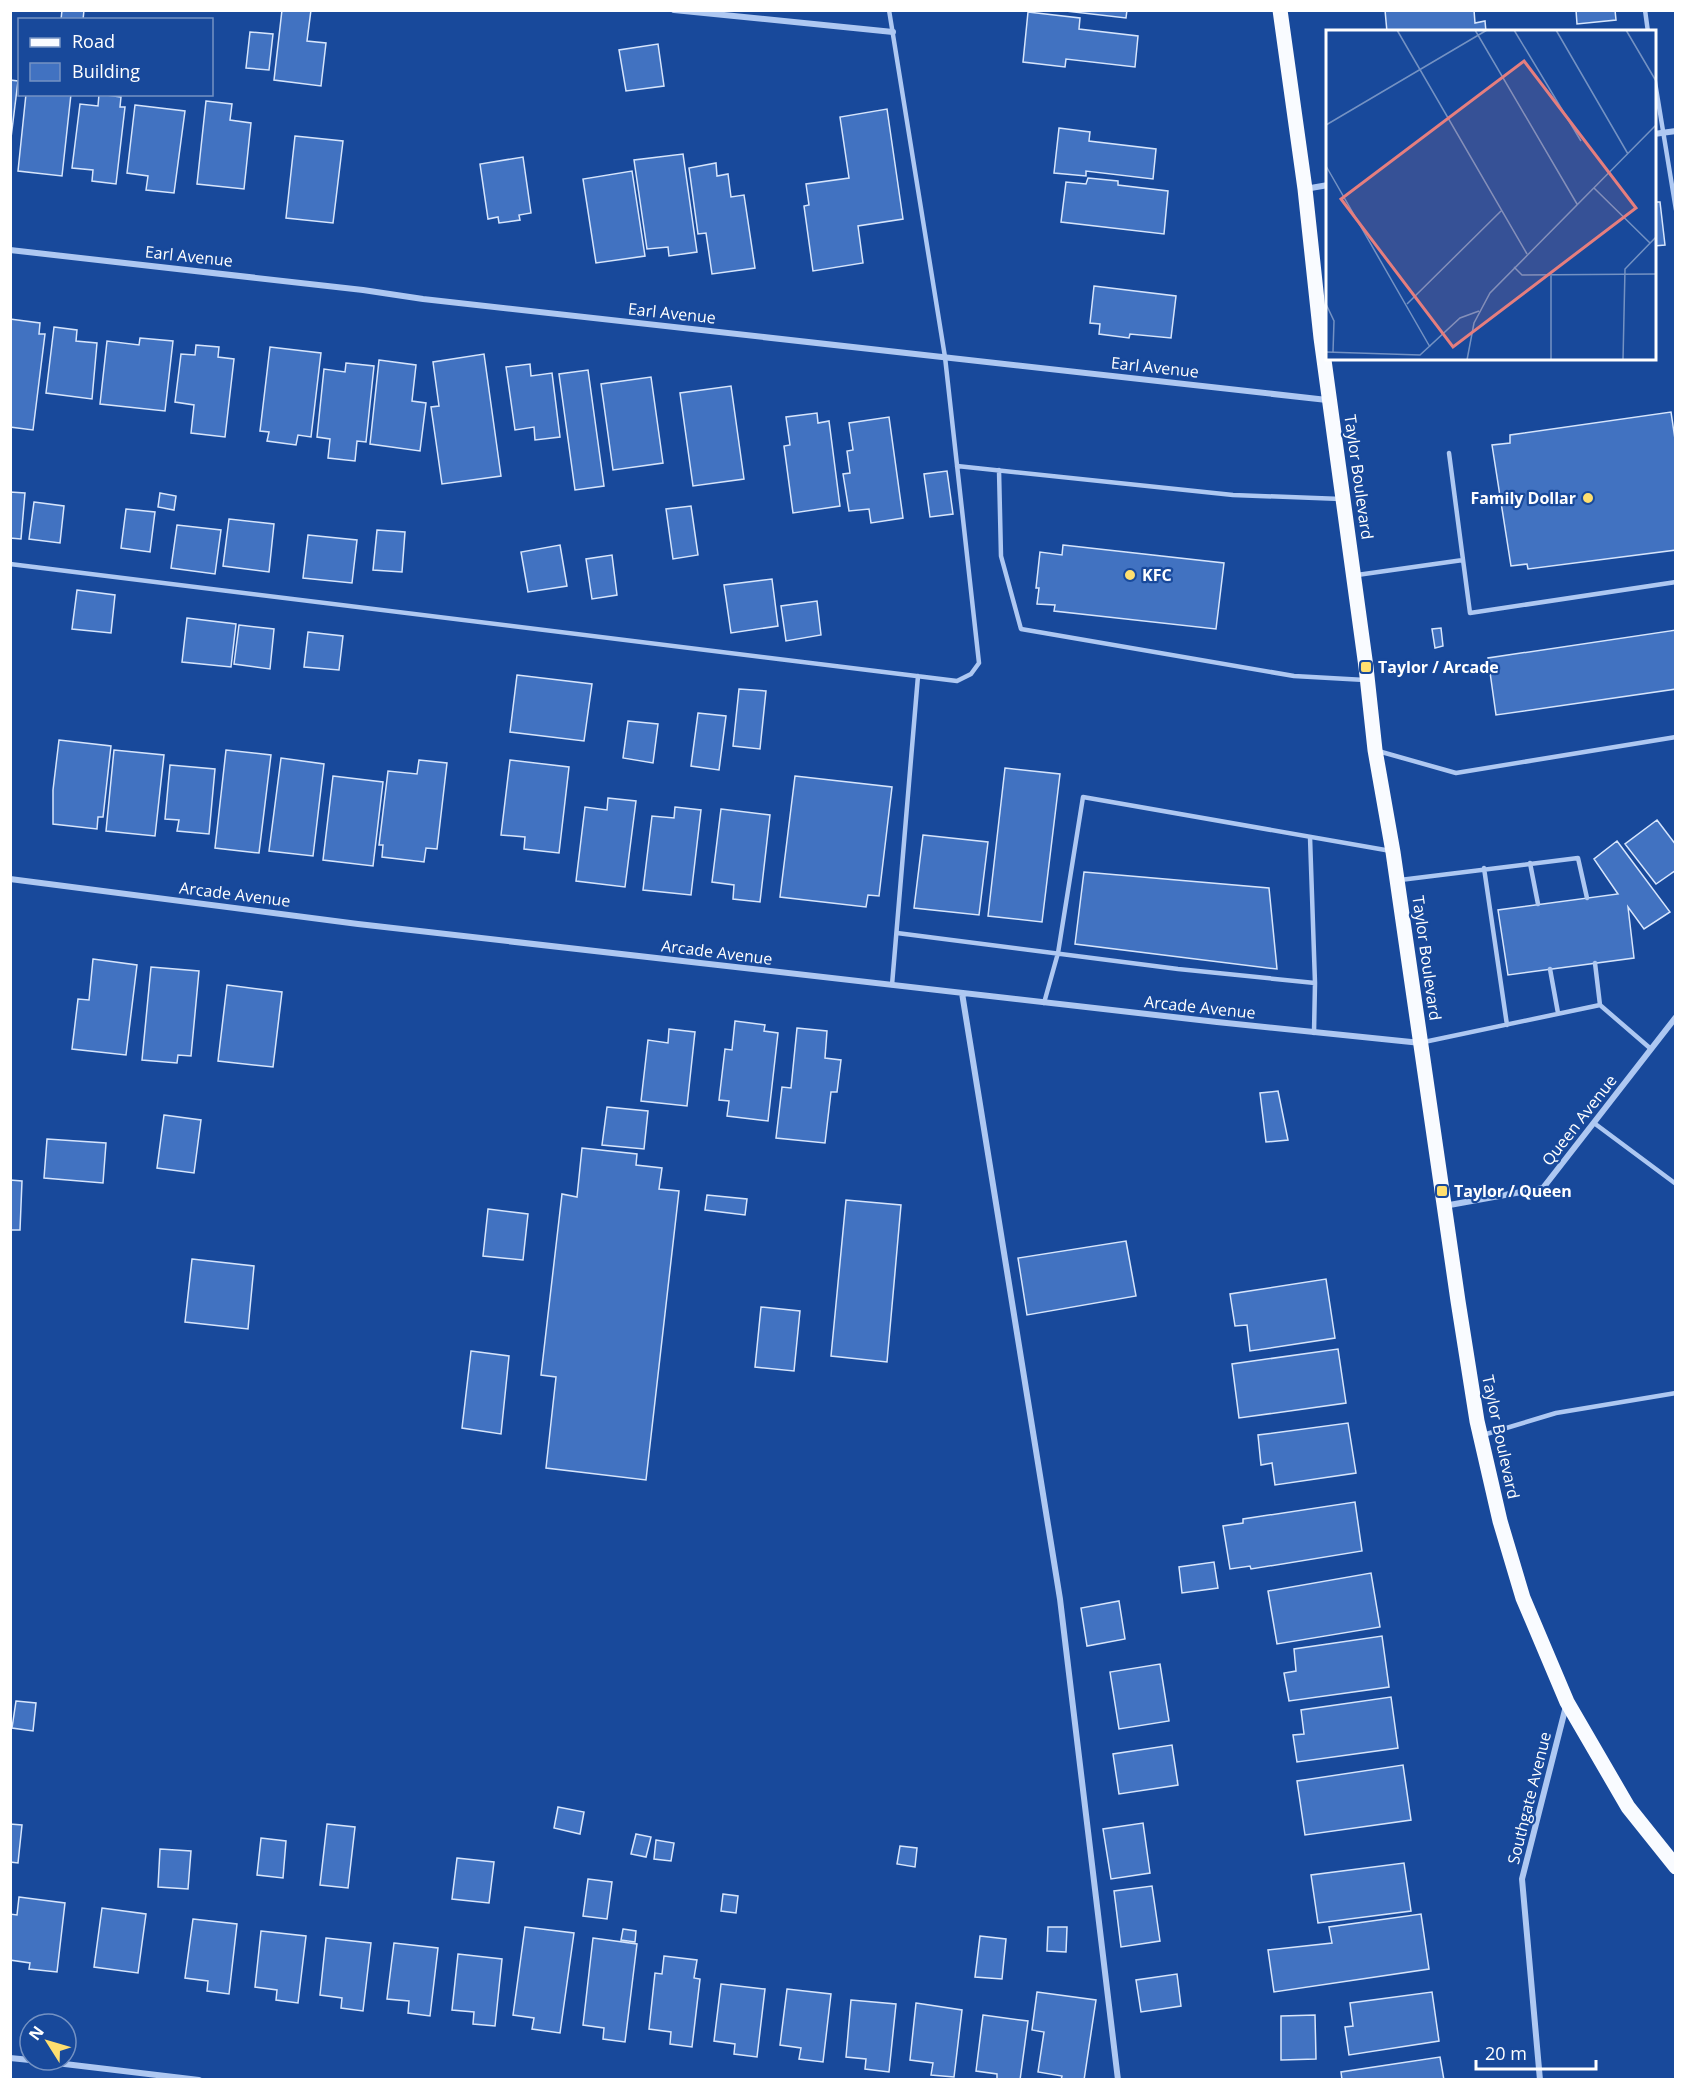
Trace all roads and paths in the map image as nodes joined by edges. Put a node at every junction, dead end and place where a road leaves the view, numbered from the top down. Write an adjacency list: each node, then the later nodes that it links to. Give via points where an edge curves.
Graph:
1 (674, 10): 6 (street)
2 (889, 10): 6 (lane)
3 (1280, 10): 12 (main road, Taylor Boulevard)
4 (1645, 10): 5 (lane)
5 (1648, 30)
6 (893, 32): 15 (lane)
7 (1656, 90): 9 (lane)
8 (1676, 131): 9 (street)
9 (1662, 133): 10 (street); 13 (lane)
10 (1656, 134)
11 (1326, 185): 12 (street)
12 (1305, 189): 16 (main road, Taylor Boulevard)
13 (1676, 210)
14 (10, 250): 15 (street, Earl Avenue)
15 (945, 357): 16 (street, Earl Avenue); 18 (lane)
16 (1331, 401): 20 (main road, Taylor Boulevard)
17 (1449, 453): 21 (lane)
18 (957, 466): 19 (lane); 25 (lane, via 979,663 971,674 957,681)
19 (999, 470): 20 (lane, via 1233,495); 26 (lane, via 1001,556 1021,629 1294,676)
20 (1344, 499): 23 (main road, Taylor Boulevard)
21 (1463, 560): 23 (lane); 24 (lane, via 1470,613)
22 (10, 564): 25 (lane)
23 (1354, 576): 26 (main road, Taylor Boulevard)
24 (1676, 582)
25 (918, 676): 37 (lane)
26 (1368, 680): 28 (main road, Taylor Boulevard)
27 (1676, 737): 28 (lane, via 1456,773)
28 (1375, 750): 30 (main road, Taylor Boulevard)
29 (1311, 837): 30 (lane); 38 (lane, via 1083,797); 41 (lane)
30 (1394, 852): 34 (main road, Taylor Boulevard)
31 (1530, 863): 32 (lane); 35 (lane, via 1578,858); 36 (lane)
32 (1484, 868): 34 (lane); 48 (lane)
33 (10, 879): 42 (street, Arcade Avenue, via 358,924)
34 (1397, 880): 50 (main road, Taylor Boulevard)
35 (1587, 898)
36 (1538, 904)
37 (897, 933): 38 (lane); 42 (lane)
38 (1058, 953): 41 (lane); 44 (lane)
39 (1595, 963): 45 (lane)
40 (1550, 969): 46 (lane)
41 (1315, 982): 49 (lane)
42 (892, 985): 43 (street, Arcade Avenue)
43 (962, 993): 44 (street, Arcade Avenue); 61 (street, via 1060,1599)
44 (1044, 1003): 49 (street, Arcade Avenue)
45 (1600, 1005): 46 (lane); 51 (lane)
46 (1558, 1013): 48 (lane)
47 (1676, 1017): 51 (street, Queen Avenue)
48 (1507, 1024): 50 (lane)
49 (1314, 1033): 50 (street, Arcade Avenue)
50 (1422, 1043): 54 (main road, Taylor Boulevard)
51 (1651, 1049): 52 (street, Queen Avenue)
52 (1594, 1123): 53 (lane); 54 (street, Queen Avenue, via 1543,1188)
53 (1676, 1184)
54 (1444, 1206): 56 (main road, Taylor Boulevard)
55 (1676, 1393): 56 (lane, via 1556,1413)
56 (1481, 1436): 57 (main road, Taylor Boulevard, via 1523,1598)
57 (1567, 1702): 58 (main road, Taylor Boulevard, via 1628,1807); 62 (street, Southgate Avenue, via 1522,1879)
58 (1676, 1867)
59 (78, 2065): 60 (street)
60 (199, 2079)
61 (1118, 2079)
62 (1540, 2079)

